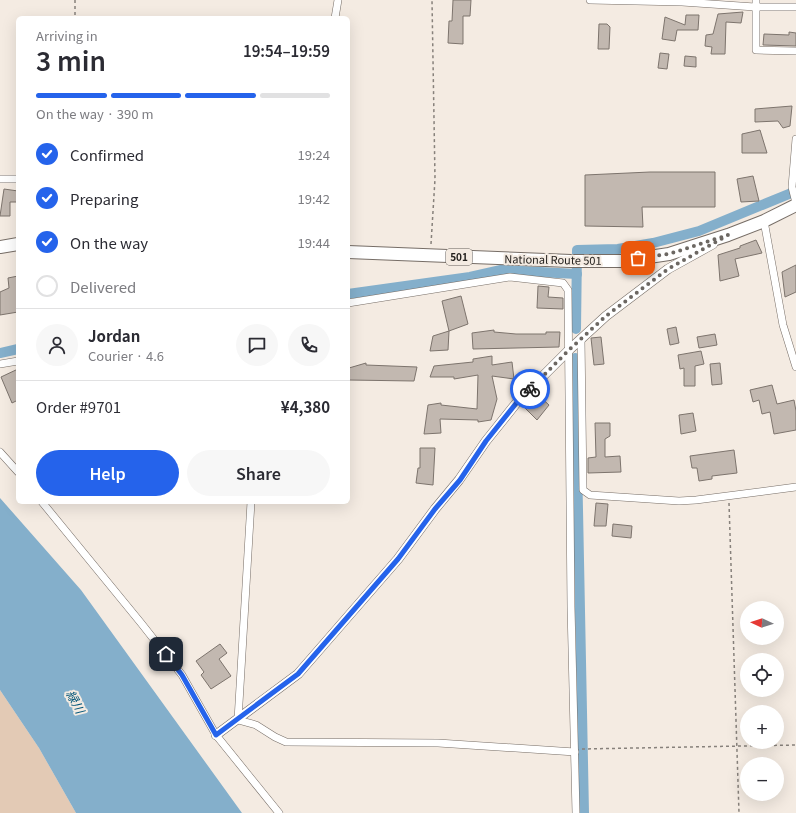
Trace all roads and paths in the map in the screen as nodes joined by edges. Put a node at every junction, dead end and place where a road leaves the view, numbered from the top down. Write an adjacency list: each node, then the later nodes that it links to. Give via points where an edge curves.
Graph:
1 (75, 0): 7 (path)
2 (338, 0): 8 (street)
3 (432, 0): 19 (path, via 435,178)
4 (590, 0): 5 (street)
5 (756, 3): 6 (street); 9 (street, via 756,50)
6 (796, 6)
7 (75, 16)
8 (336, 16)
9 (796, 51)
10 (796, 139): 13 (street, via 792,187)
11 (16, 178): 12 (street)
12 (0, 179)
13 (796, 202): 14 (highway, National Route 501 / 501)
14 (764, 221): 15 (highway, National Route 501 / 501); 25 (street, via 783,325)
15 (728, 235): 19 (highway, National Route 501 / 501, via 669,254 622,261); 21 (street, via 668,269 606,316)
16 (16, 244): 17 (highway)
17 (0, 247)
18 (350, 252): 19 (highway, National Route 501 / 501)
19 (430, 255)
20 (350, 303): 22 (street, via 510,277 563,283 568,290)
21 (582, 339): 22 (street); 29 (street, via 584,490 590,496 679,501)
22 (570, 349): 32 (street, via 518,401 398,559 298,674); 36 (street, via 571,607)
23 (16, 361): 24 (street)
24 (0, 364)
25 (796, 367)
26 (0, 452): 27 (street)
27 (16, 470)
28 (796, 487): 29 (street)
29 (729, 496): 35 (path)
30 (44, 504): 33 (street, via 182,675)
31 (251, 504): 32 (street)
32 (238, 720): 33 (street); 36 (street, via 256,725 286,742 438,743)
33 (216, 735): 37 (street)
34 (796, 745): 35 (path)
35 (737, 746): 36 (path); 39 (path)
36 (577, 750): 38 (street)
37 (279, 813)
38 (576, 813)
39 (739, 813)

